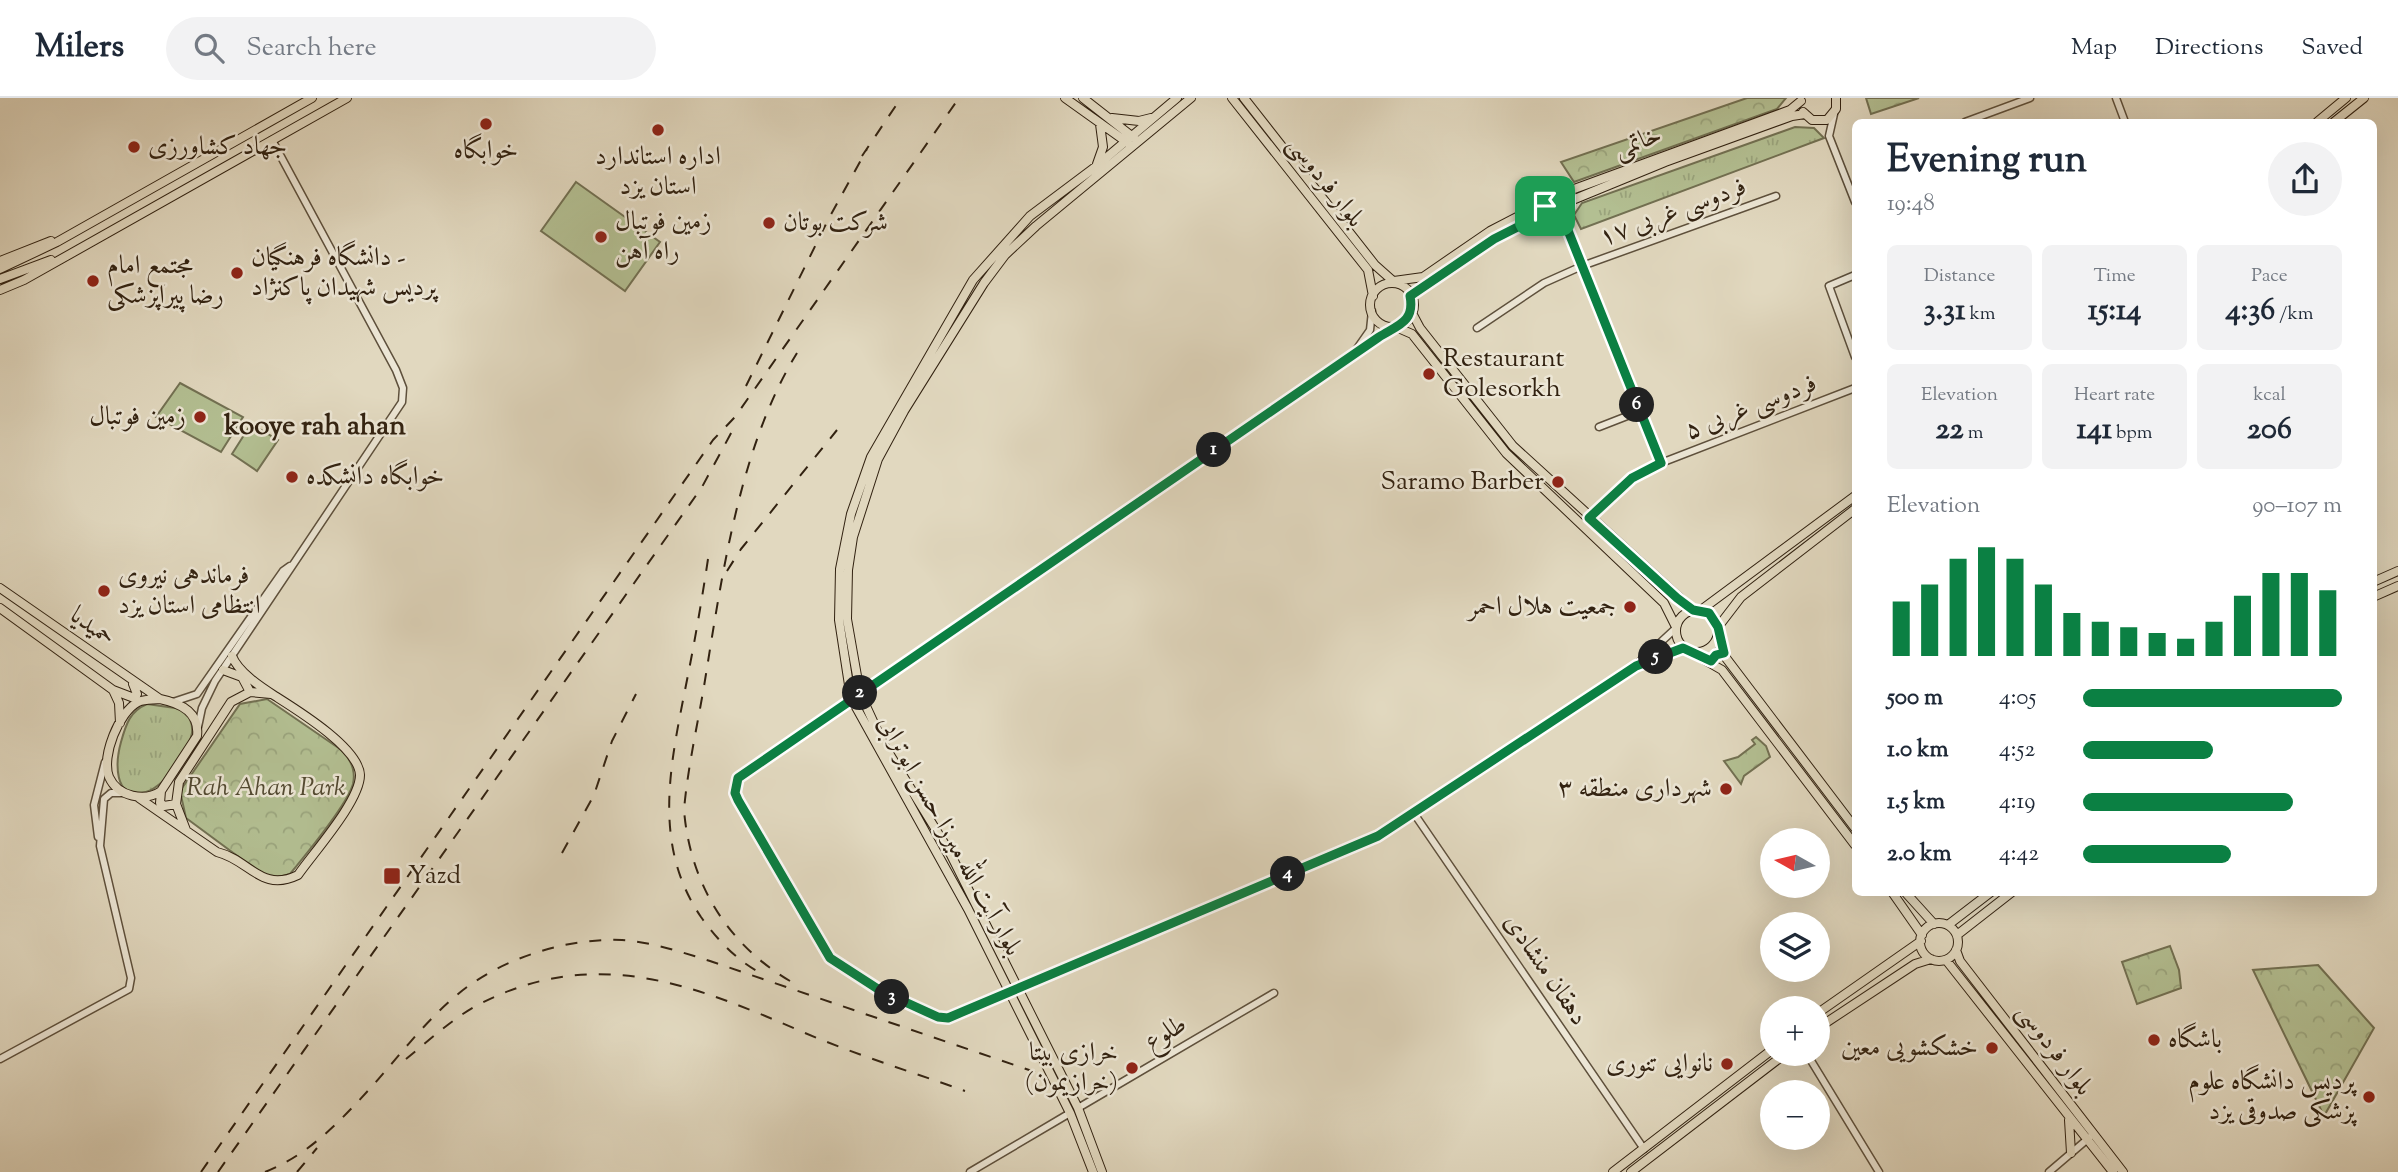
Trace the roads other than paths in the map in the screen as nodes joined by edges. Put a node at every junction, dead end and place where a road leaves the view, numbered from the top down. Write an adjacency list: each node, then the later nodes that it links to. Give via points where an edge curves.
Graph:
1 (312, 98): 37 (main road)
2 (347, 98): 27 (main road)
3 (1065, 98): 24 (main road)
4 (1083, 98): 17 (main road)
5 (1177, 98): 18 (main road)
6 (1191, 98): 29 (main road)
7 (1232, 98): 46 (main road, بلوار فردوسی, via 1368,270)
8 (1244, 98): 44 (main road, بلوار فردوسی, via 1375,265)
9 (1844, 98): 15 (main road)
10 (2030, 98): 19 (street)
11 (2116, 98): 20 (street)
12 (2346, 98): 21 (main road)
13 (2364, 98): 22 (main road)
14 (1801, 100): 16 (main road); 31 (main road, خاتمی, via 1790,110)
15 (1836, 105): 23 (main road, via 1827,120); 26 (street)
16 (1805, 114): 23 (main road); 34 (main road, خاتمی, via 1677,157)
17 (1107, 116): 18 (main road, via 1139,121); 25 (main road)
18 (1154, 117): 25 (main road)
19 (1973, 119)
20 (2124, 119)
21 (2321, 119)
22 (2338, 119)
23 (1817, 121): 26 (street)
24 (1100, 124): 28 (main road); 30 (main road, via 1103,147)
25 (1133, 135): 28 (main road); 29 (main road)
26 (1829, 136): 32 (street)
27 (272, 140): 38 (main road); 61 (street, via 402,388 402,402 393,419)
28 (1125, 142): 29 (main road); 30 (main road)
29 (1136, 145): 30 (main road)
30 (1096, 172): 85 (main road, بلوار آیت الله میرزا حسن ابوترابی, via 1005,255 878,459 853,537 848,570 847,619); 87 (main road, بلوار آیت الله میرزا حسن ابوترابی, via 1030,216 984,266 871,457 851,514 840,569 839,620)
31 (1566, 192): 34 (main road); 35 (main road, via 1552,188 1545,195)
32 (1852, 194)
33 (1776, 196): 40 (street, فردوسی غربی ۱۷)
34 (1570, 201): 36 (main road)
35 (1547, 207): 36 (main road); 44 (main road, via 1490,231 1423,277); 47 (main road)
36 (1561, 213): 40 (street)
37 (58, 242): 39 (main road, via 37,244); 41 (main road)
38 (64, 257): 43 (main road); 45 (main road)
39 (0, 261)
40 (1582, 266): 51 (street, فردوسی غربی ۱۷, via 1544,283); 55 (street)
41 (0, 269)
42 (1852, 276): 52 (street, via 1829,286)
43 (0, 279)
44 (1393, 281): 46 (main road); 47 (main road, via 1403,285)
45 (0, 290)
46 (1373, 296): 48 (main road)
47 (1410, 296): 49 (main road)
48 (1372, 311): 50 (main road, via 1381,324); 53 (street, via 1370,330)
49 (1411, 311): 50 (main road, via 1402,325); 60 (main road, via 1513,446)
50 (1394, 328): 53 (street); 69 (main road, via 1412,334 1506,453)
51 (1477, 328)
52 (1852, 349)
53 (1353, 355): 85 (street)
54 (1852, 389): 57 (street, فردوسی غربی ۵)
55 (1640, 411): 56 (street); 57 (street)
56 (1599, 427)
57 (1661, 463): 60 (street, فردوسی غربی ۵, via 1632,478)
58 (1852, 498): 68 (main road)
59 (1852, 511): 71 (main road)
60 (1589, 518): 66 (main road)
61 (291, 565): 78 (street); 89 (street, via 197,694)
62 (2398, 571): 63 (main road)
63 (2377, 580)
64 (2398, 586): 67 (main road)
65 (0, 587): 82 (main road, حمیدیا)
66 (1673, 595): 69 (main road, via 1671,602); 72 (main road)
67 (2377, 595)
68 (1718, 600): 71 (main road, via 1722,607); 72 (main road)
69 (1664, 603): 73 (main road)
70 (0, 608): 83 (main road, حمیدیا)
71 (1730, 608): 74 (main road)
72 (1697, 610): 73 (main road, via 1679,619); 74 (main road, via 1709,613)
73 (1676, 628): 75 (main road); 80 (street)
74 (1718, 631): 76 (main road, via 1709,649); 77 (main road)
75 (1683, 648): 76 (main road); 80 (street)
76 (1692, 652): 79 (main road)
77 (1724, 653): 79 (main road); 98 (main road)
78 (232, 656): 81 (street); 86 (main road, via 236,665)
79 (1711, 661): 100 (main road)
80 (1636, 666): 97 (street)
81 (223, 670): 84 (main road, via 242,677); 91 (street, via 208,692)
82 (132, 681): 83 (main road, via 134,698); 88 (main road, حمیدیا)
83 (113, 690): 90 (main road, حمیدیا)
84 (250, 692): 86 (main road); 96 (main road, via 231,702 179,782)
85 (860, 693): 87 (main road); 117 (main road, بلوار آیت الله میرزا حسن ابوترابی, via 884,745 949,851)
86 (271, 694): 99 (main road, via 311,719 354,755 360,774 356,794 298,875 286,881 270,881)
87 (851, 698): 117 (main road, بلوار آیت الله میرزا حسن ابوترابی); 117 (street, via 748,769 738,778 735,793 823,950 836,963 881,991 943,1018)
88 (160, 699): 89 (main road); 90 (main road, via 139,702)
89 (173, 702): 91 (main road, via 192,713)
90 (120, 723): 92 (main road)
91 (198, 728): 93 (main road, via 194,744)
92 (111, 746): 94 (main road, via 109,777); 101 (street, via 94,804)
93 (161, 791): 95 (main road); 96 (main road, via 160,803)
94 (128, 794): 95 (main road); 101 (street, via 111,793 104,799)
95 (139, 798): 99 (main road)
96 (176, 804): 99 (main road)
97 (1413, 812): 117 (street, via 1378,836); 128 (street, دهقان منشادی)
98 (1852, 824)
99 (189, 834)
100 (1852, 841)
101 (100, 846): 121 (street, via 131,978 129,989)
102 (1895, 896): 111 (main road)
103 (1909, 896): 107 (main road)
104 (1986, 896): 106 (main road)
105 (2007, 896): 109 (main road)
106 (1958, 918): 108 (main road); 109 (main road)
107 (1934, 924): 108 (main road); 111 (main road)
108 (1948, 925): 110 (main road)
109 (1966, 928): 110 (main road)
110 (1957, 935): 112 (main road)
111 (1922, 938): 113 (main road); 114 (main road, via 1923,951)
112 (1956, 950): 115 (main road); 127 (main road, بلوار فردوسی)
113 (1903, 955): 116 (main road, via 1911,961); 119 (main road)
114 (1931, 959): 115 (main road); 116 (main road)
115 (1945, 960): 126 (main road, بلوار فردوسی)
116 (1909, 968): 120 (main road)
117 (1014, 992): 125 (main road, بلوار آیت الله میرزا حسن ابوترابی)
118 (1274, 993): 125 (street, طلوع)
119 (1830, 1005)
120 (1830, 1020)
121 (0, 1059)
122 (1760, 1059): 128 (main road)
123 (1769, 1066): 134 (main road)
124 (1814, 1066): 135 (street)
125 (1074, 1111): 130 (street, طلوع); 131 (main road, بلوار آیت الله میرزا حسن ابوترابی); 132 (main road, بلوار آیت الله میرزا حسن ابوترابی)
126 (2065, 1111): 127 (main road, بلوار فردوسی); 129 (main road, via 2072,1132)
127 (2090, 1137): 129 (street); 137 (main road, بلوار فردوسی); 138 (main road, بلوار فردوسی)
128 (1644, 1149): 133 (main road)
129 (2071, 1153): 136 (street)
130 (970, 1172)
131 (1093, 1172)
132 (1102, 1172)
133 (1613, 1172)
134 (1631, 1172)
135 (1879, 1172)
136 (2049, 1172)
137 (2113, 1172)
138 (2123, 1172)

